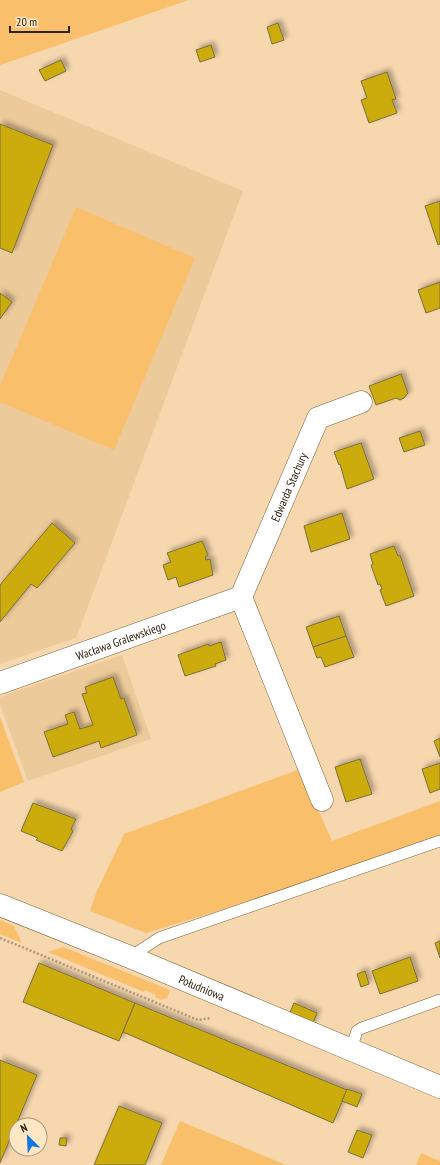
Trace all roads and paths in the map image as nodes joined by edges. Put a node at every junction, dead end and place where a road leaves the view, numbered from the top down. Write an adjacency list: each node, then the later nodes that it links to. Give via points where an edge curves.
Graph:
1 (361, 402): 2 (street, Edwarda Stachury, via 318,418)
2 (241, 597): 3 (street, Wacława Gralewskiego); 4 (street)
3 (0, 683)
4 (322, 800)
5 (440, 841): 8 (lane, via 159,938)
6 (0, 905): 8 (street, Południowa)
7 (0, 938): 10 (path, via 198,1020)
8 (130, 957): 11 (street, Południowa)
9 (440, 1000): 11 (lane, via 362,1028 357,1031)
10 (211, 1018)
11 (351, 1049): 12 (street, Południowa)
12 (440, 1087)

